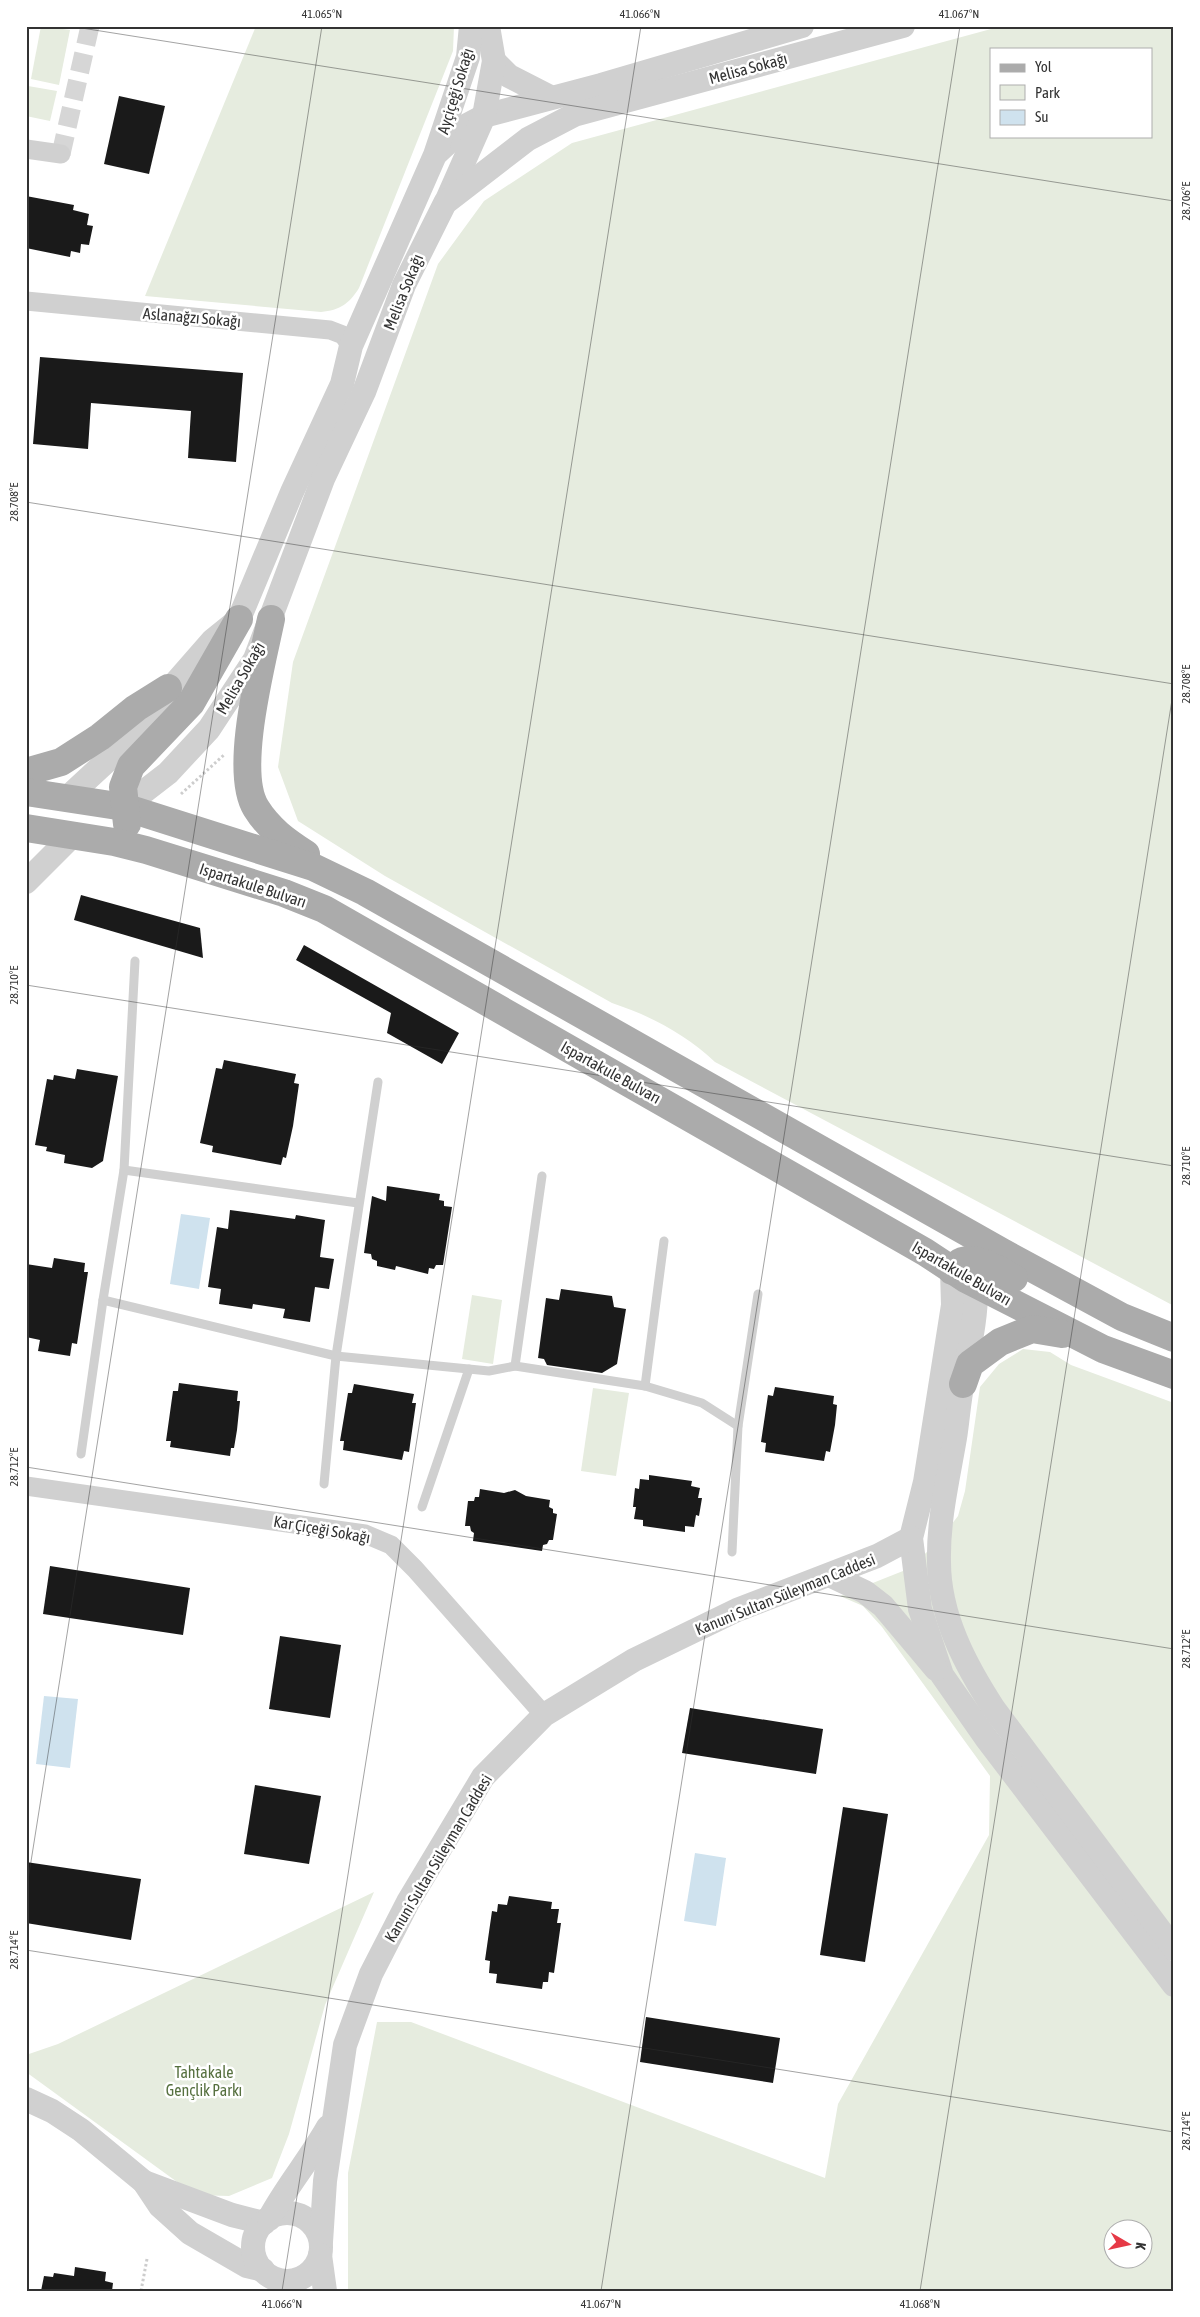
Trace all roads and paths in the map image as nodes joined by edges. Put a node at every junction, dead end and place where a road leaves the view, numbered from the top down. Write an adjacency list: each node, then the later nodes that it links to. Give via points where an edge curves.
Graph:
1 (471, 26): 10 (street, Ayçiçeği Sokağı, via 468,57)
2 (488, 26): 5 (street, Ayçiçeği Sokağı)
3 (802, 26): 6 (street, Melisa Sokağı, via 602,85)
4 (903, 26): 11 (street, Melisa Sokağı, via 574,115 528,139)
5 (494, 61): 6 (street, via 509,76); 7 (street, Ayçiçeği Sokağı)
6 (550, 97): 7 (street, Melisa Sokağı)
7 (484, 116): 10 (street, Melisa Sokağı, via 467,126); 11 (street, Ayçiçeği Sokağı)
8 (26, 148): 9 (street)
9 (61, 154)
10 (435, 155): 13 (street, Melisa Sokağı)
11 (445, 203): 15 (street, Melisa Sokağı, via 404,285 364,392 323,479)
12 (26, 301): 13 (street, Aslanağzı Sokağı, via 330,330 343,335)
13 (350, 346): 14 (street, Melisa Sokağı, via 342,384)
14 (239, 618): 16 (street, Melisa Sokağı, via 213,640); 22 (main road, via 191,703 131,766 123,787)
15 (271, 620): 22 (street, Melisa Sokağı, via 254,659 209,729 168,773); 27 (main road, via 248,746 247,776 251,796 275,834)
16 (168, 688): 18 (main road, via 61,762); 21 (street, Melisa Sokağı, via 108,760)
17 (232, 747): 20 (path)
18 (26, 772)
19 (26, 792): 21 (main road)
20 (181, 794)
21 (68, 797): 22 (main road); 23 (main road)
22 (124, 807): 24 (main road); 25 (main road, via 128,824); 27 (main road, via 313,867)
23 (28, 830): 24 (main road, Ispartakule Bulvarı)
24 (74, 834): 25 (main road, Ispartakule Bulvarı); 26 (street)
25 (146, 850): 35 (main road, Ispartakule Bulvarı, via 284,892 324,909 926,1252)
26 (26, 882)
27 (349, 884): 33 (main road)
28 (135, 961): 30 (lane)
29 (378, 1082): 32 (lane)
30 (124, 1170): 32 (lane); 38 (lane)
31 (542, 1176): 42 (lane)
32 (358, 1203): 41 (lane)
33 (970, 1233): 36 (main road, via 977,1246); 39 (main road, via 1122,1317)
34 (664, 1241): 46 (lane)
35 (952, 1271): 36 (main road, Ispartakule Bulvarı); 52 (street, via 953,1304 925,1482)
36 (977, 1273): 39 (main road); 40 (main road, Ispartakule Bulvarı); 45 (street, via 975,1322)
37 (758, 1294): 47 (lane)
38 (103, 1300): 41 (lane); 48 (lane)
39 (1170, 1337)
40 (1103, 1349): 44 (main road, Ispartakule Bulvarı); 45 (main road, via 1052,1331 1032,1329 1000,1342 982,1354 970,1364)
41 (336, 1356): 43 (lane); 49 (lane)
42 (515, 1366): 43 (lane, via 489,1372); 46 (lane)
43 (470, 1369): 51 (lane)
44 (1174, 1375)
45 (962, 1384): 54 (street, via 940,1527)
46 (645, 1386): 47 (lane, via 702,1403)
47 (738, 1426): 53 (lane)
48 (81, 1454)
49 (324, 1484)
50 (26, 1486): 57 (street, Kar Çiçeği Sokağı, via 365,1534 391,1545 416,1569)
51 (422, 1507)
52 (911, 1538): 54 (street, via 926,1544); 55 (street, Kanuni Sultan Süleyman Caddesi); 56 (street, via 920,1609)
53 (732, 1552)
54 (939, 1564): 58 (street, via 952,1627 973,1676)
55 (829, 1575): 56 (street, via 865,1592 883,1606); 57 (street, Kanuni Sultan Süleyman Caddesi, via 737,1610 642,1655)
56 (942, 1676): 59 (street)
57 (544, 1715): 61 (street, Kanuni Sultan Süleyman Caddesi, via 483,1777 408,1902 372,1974 345,2045)
58 (1174, 1948)
59 (1174, 1985)
60 (26, 2099): 62 (street, via 81,2130)
61 (336, 2113): 63 (street, via 310,2159); 64 (street, Kanuni Sultan Süleyman Caddesi, via 325,2181)
62 (144, 2182): 63 (street, via 223,2212); 66 (street, via 160,2206 190,2233)
63 (266, 2221): 64 (street, via 282,2214 303,2217 311,2223); 66 (street, via 256,2236 254,2252)
64 (320, 2248): 66 (street, via 312,2270 301,2278); 68 (street)
65 (147, 2260): 67 (path)
66 (276, 2280)
67 (141, 2291)
68 (325, 2291)

